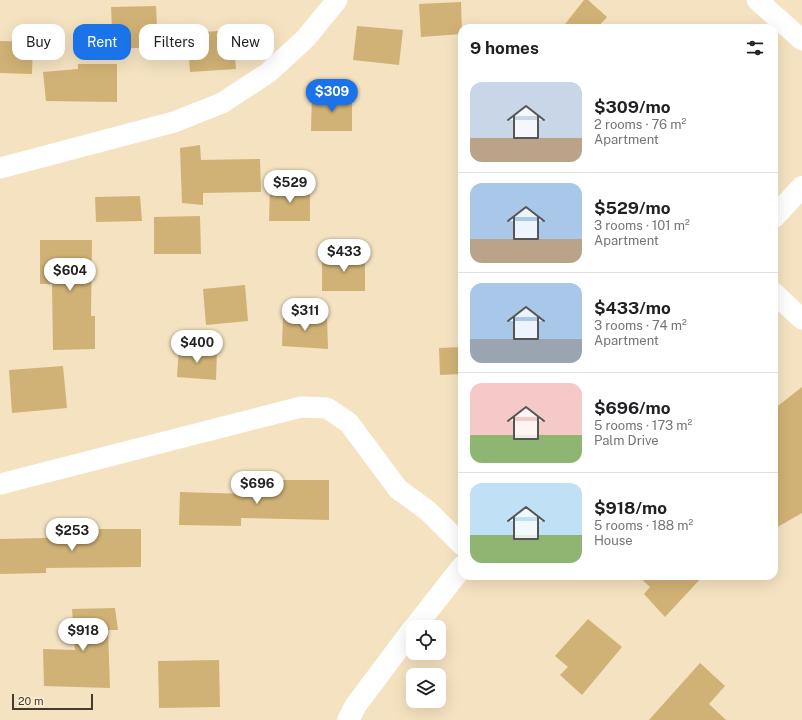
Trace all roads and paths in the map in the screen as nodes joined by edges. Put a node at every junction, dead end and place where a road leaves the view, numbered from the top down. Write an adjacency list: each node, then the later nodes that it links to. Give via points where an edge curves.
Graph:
1 (337, 0): 4 (street, via 306,38 268,73 222,103 174,122)
2 (757, 0): 3 (street)
3 (802, 40)
4 (0, 168)
5 (802, 187): 6 (street)
6 (778, 213)
7 (778, 297): 8 (street)
8 (802, 319)
9 (0, 484): 10 (street, via 301,407 327,408 348,423 398,489 428,511)
10 (458, 541)
11 (458, 572): 12 (street)
12 (420, 620)
13 (406, 639): 14 (street, via 356,705)
14 (348, 720)

